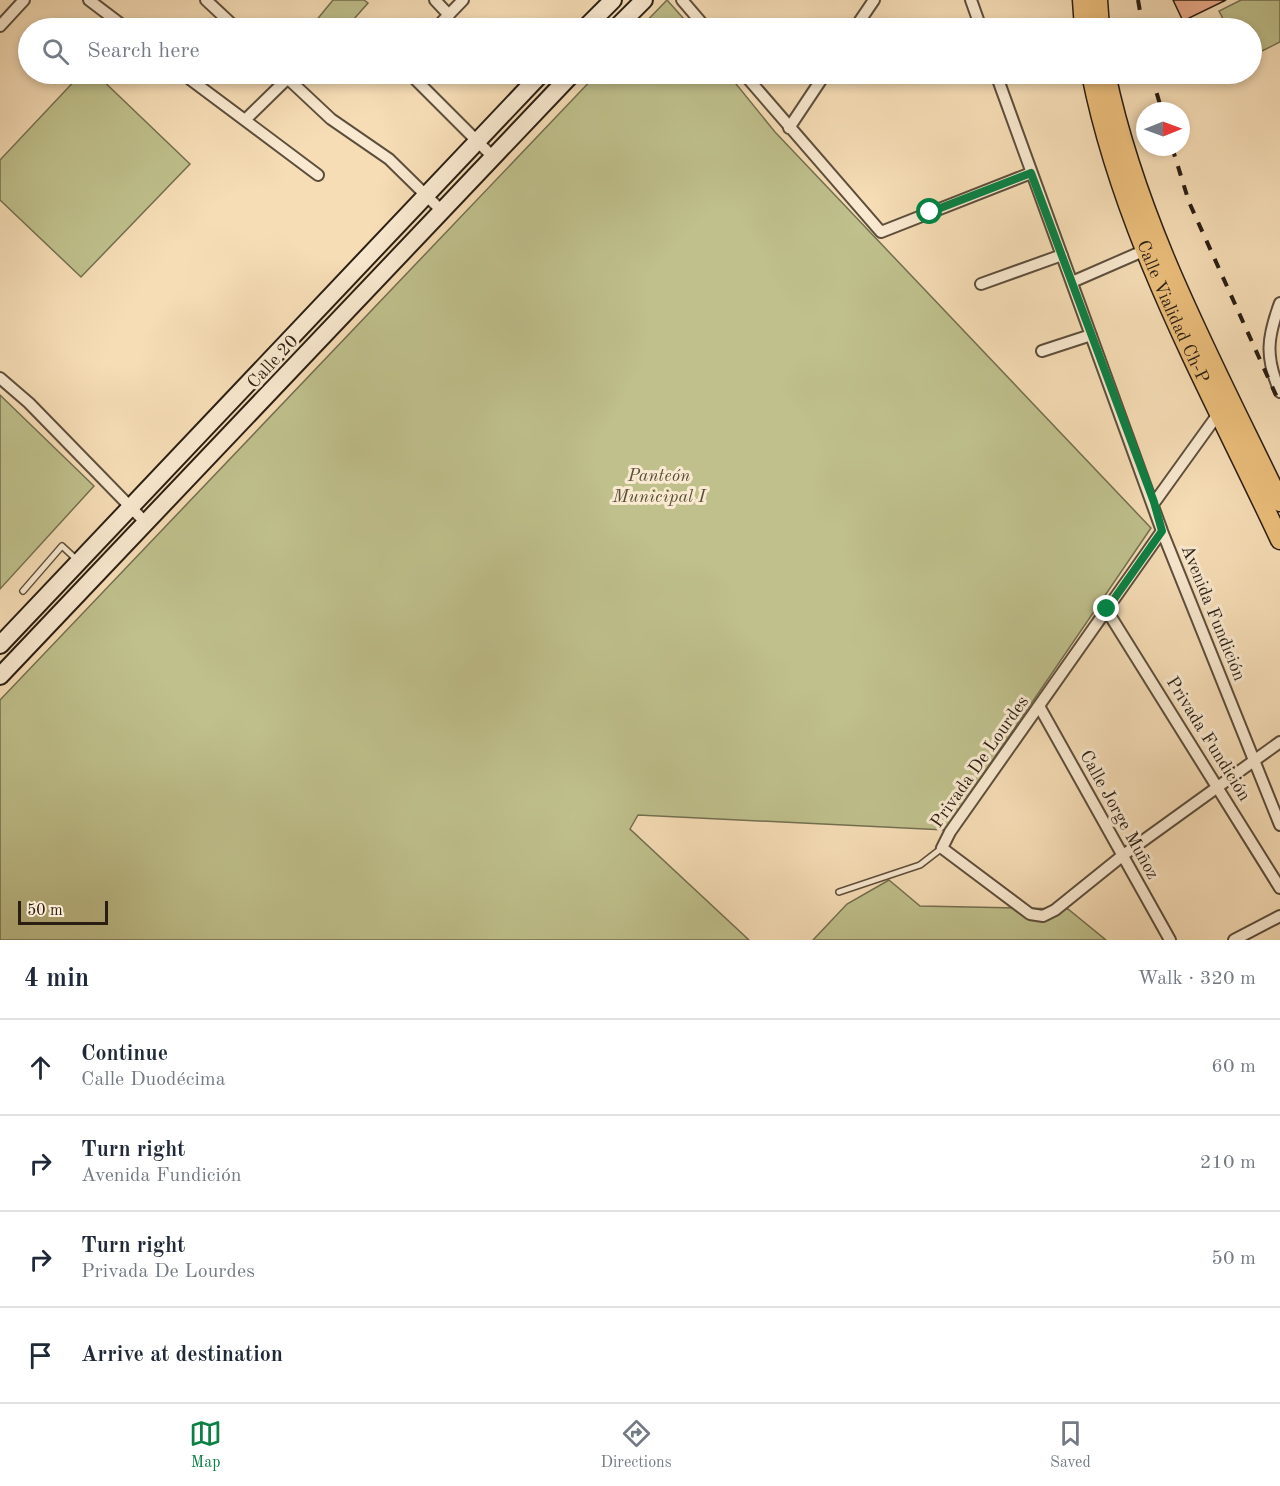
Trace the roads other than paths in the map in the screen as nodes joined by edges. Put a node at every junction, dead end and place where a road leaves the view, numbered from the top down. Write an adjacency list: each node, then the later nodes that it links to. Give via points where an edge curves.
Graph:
1 (24, 0): 24 (street)
2 (89, 0): 14 (street)
3 (206, 0): 15 (street)
4 (435, 0): 13 (street)
5 (463, 0): 13 (street)
6 (613, 0): 17 (main road)
7 (644, 0): 18 (main road)
8 (682, 0): 19 (street)
9 (874, 0): 20 (street)
10 (970, 0): 21 (street)
11 (1082, 0): 22 (main road)
12 (1098, 0): 23 (main road)
13 (449, 15): 16 (street)
14 (113, 18)
15 (225, 18)
16 (446, 18)
17 (595, 18)
18 (626, 18)
19 (697, 18)
20 (862, 18)
21 (977, 18)
22 (1083, 18)
23 (1099, 18)
24 (0, 25)
25 (197, 84): 36 (street)
26 (279, 84): 36 (street)
27 (294, 84): 42 (street, via 331,119 378,150)
28 (420, 84): 38 (street)
29 (531, 84): 38 (main road, Calle 20)
30 (560, 84): 39 (main road, Calle 20)
31 (752, 84): 37 (street)
32 (818, 84): 37 (street)
33 (1000, 84): 40 (street, Avenida Fundición)
34 (1094, 84): 44 (main road, Calle Vialidad Ch-P, via 1111,154)
35 (1108, 84): 44 (main road, Calle Vialidad Ch-P)
36 (246, 119): 41 (street)
37 (789, 128): 40 (street, via 881,232)
38 (475, 141): 39 (street); 42 (main road, Calle 20)
39 (492, 156): 43 (main road, Calle 20)
40 (1031, 173): 45 (street, Avenida Fundición)
41 (318, 175)
42 (427, 195): 43 (street); 51 (main road, Calle 20)
43 (442, 211): 52 (main road, Calle 20)
44 (1151, 248): 46 (street); 55 (main road, Calle Vialidad Ch-P)
45 (1062, 255): 46 (street, Avenida Fundición); 47 (street)
46 (1072, 282): 49 (street, Avenida Fundición)
47 (981, 284)
48 (1280, 303): 54 (street, via 1268,343)
49 (1091, 335): 50 (street); 56 (street, Avenida Fundición)
50 (1042, 351)
51 (273, 356): 52 (main road); 58 (main road, Calle 20)
52 (289, 373): 59 (main road, Calle 20)
53 (0, 378): 58 (street)
54 (1280, 392)
55 (1225, 405): 56 (street); 57 (main road, Calle Vialidad Ch-P); 61 (main road, Calle Vialidad Ch-P)
56 (1154, 502): 60 (street, Avenida Fundición)
57 (1280, 502)
58 (129, 508): 59 (street); 62 (main road, Calle 20)
59 (147, 524): 66 (main road, Calle 20)
60 (1162, 531): 65 (street, Privada De Lourdes); 71 (street, Avenida Fundición)
61 (1280, 540)
62 (80, 562): 63 (lane, via 62,546); 64 (main road, Calle 20)
63 (23, 591)
64 (35, 609): 66 (main road); 67 (main road, Calle 20)
65 (1107, 609): 69 (street, Privada De Lourdes); 72 (street, Privada Fundición)
66 (50, 623): 68 (main road, Calle 20)
67 (0, 645)
68 (0, 676)
69 (1039, 706): 74 (street, Privada De Lourdes); 75 (street, Calle Jorge Muñoz)
70 (1280, 742): 71 (street, Privada De Lourdes)
71 (1255, 759): 72 (street, Privada De Lourdes); 73 (street, Avenida Fundición)
72 (1218, 787): 75 (street, Privada De Lourdes); 76 (street, Privada Fundición)
73 (1280, 825)
74 (942, 848): 75 (street, Privada De Lourdes, via 1037,916 1055,910); 77 (lane, via 920,865)
75 (1122, 856): 79 (street, Calle Jorge Muñoz)
76 (1280, 888)
77 (839, 892)
78 (1280, 916): 80 (street)
79 (1170, 940)
80 (1234, 940)

